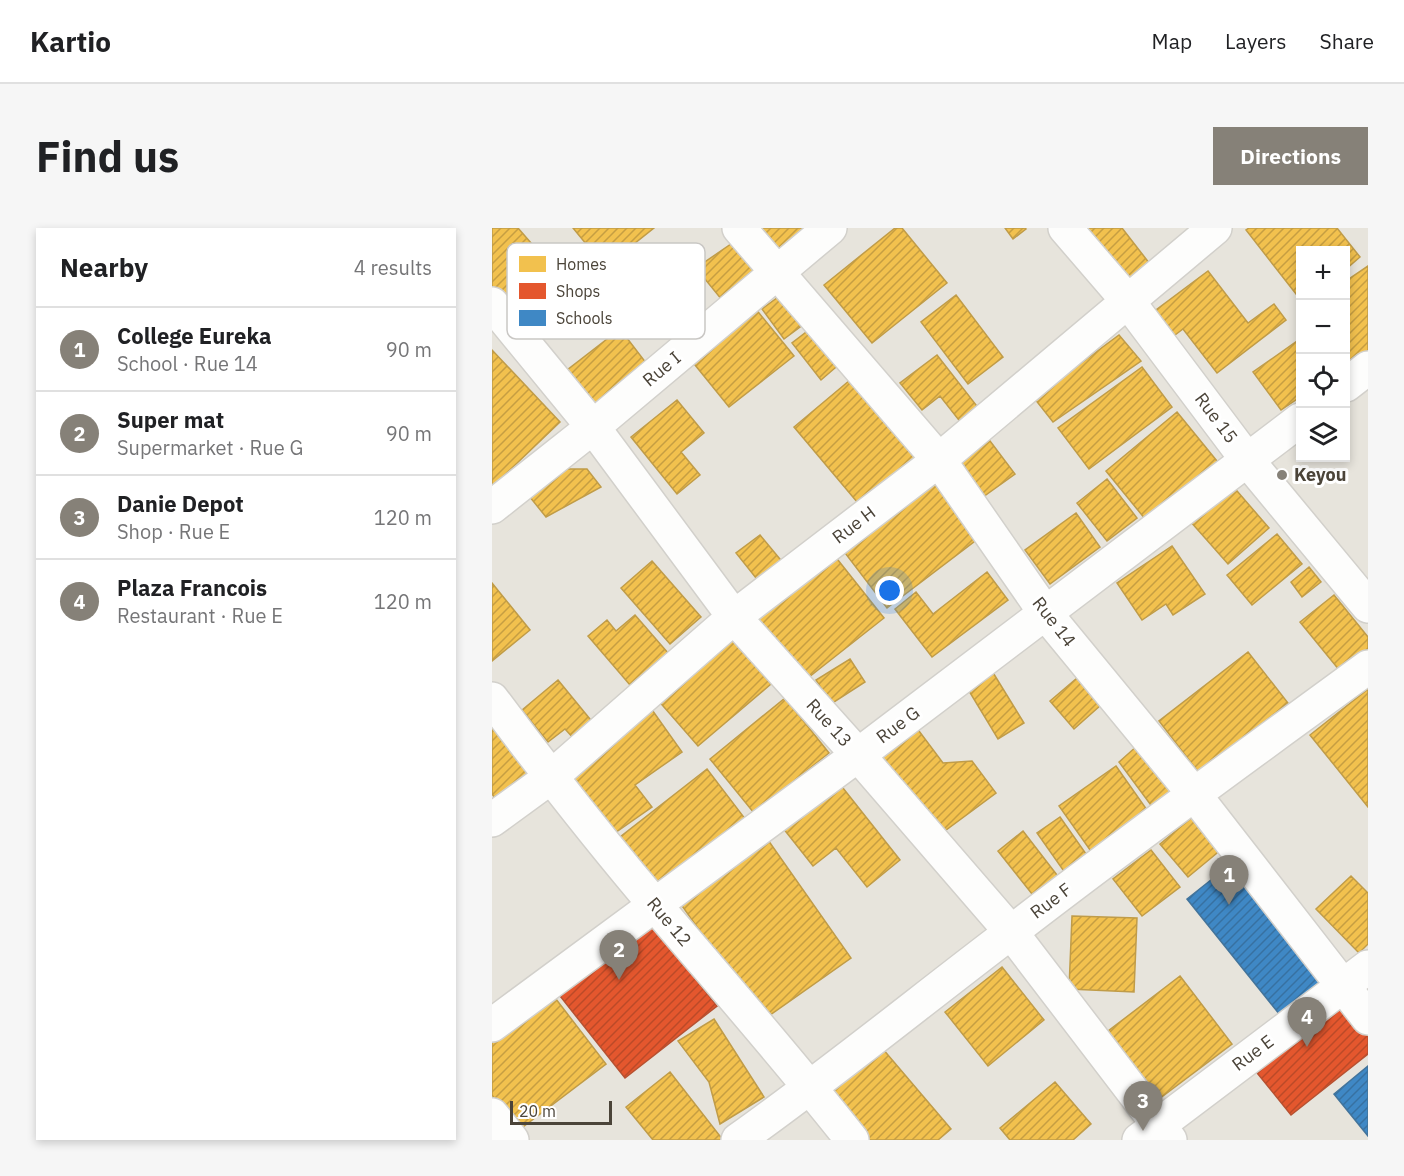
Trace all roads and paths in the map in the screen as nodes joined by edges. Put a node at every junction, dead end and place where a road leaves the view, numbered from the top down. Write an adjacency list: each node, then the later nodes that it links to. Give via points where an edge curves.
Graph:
1 (739, 228): 5 (street, Rue 14)
2 (830, 228): 5 (street, Rue I)
3 (1065, 228): 6 (street, Rue 15)
4 (1215, 228): 6 (street, Rue H)
5 (775, 272): 9 (street, Rue I); 16 (street, Rue 14)
6 (1127, 300): 16 (street, Rue H); 17 (street, Rue 15)
7 (492, 304): 8 (street, Rue 13)
8 (507, 322)
9 (705, 332)
10 (521, 339): 15 (street, Rue 13)
11 (696, 339): 15 (street, Rue I)
12 (1368, 368): 13 (street)
13 (1350, 382)
14 (1296, 423): 17 (street, Rue G)
15 (593, 427): 18 (street, Rue I); 21 (street, Rue 13)
16 (939, 460): 20 (street, Rue 14); 21 (street, Rue H)
17 (1248, 461): 19 (street, Rue 15); 20 (street, Rue G)
18 (492, 507)
19 (1368, 606)
20 (1046, 614): 24 (street, Rue G); 26 (street, Rue 14)
21 (734, 617): 24 (street, Rue 13); 25 (street, Rue H)
22 (1368, 667): 26 (street, Rue F)
23 (492, 699): 25 (street, Rue 12)
24 (858, 755): 28 (street, Rue G); 29 (street, Rue 13)
25 (551, 777): 27 (street, Rue H); 28 (street, Rue 12)
26 (1194, 794): 29 (street, Rue F); 31 (street, Rue 14)
27 (492, 820)
28 (654, 904): 33 (street, Rue G); 34 (street, Rue 12)
29 (1011, 932): 34 (street, Rue F); 36 (street, Rue 13)
30 (1368, 967): 31 (street, Rue E)
31 (1342, 987): 32 (street, Rue 14); 36 (street, Rue E)
32 (1368, 1018)
33 (492, 1025)
34 (811, 1088): 38 (street, Rue F); 39 (street, Rue 12)
35 (492, 1114): 37 (street)
36 (1155, 1135)
37 (512, 1140)
38 (738, 1140)
39 (852, 1140)

